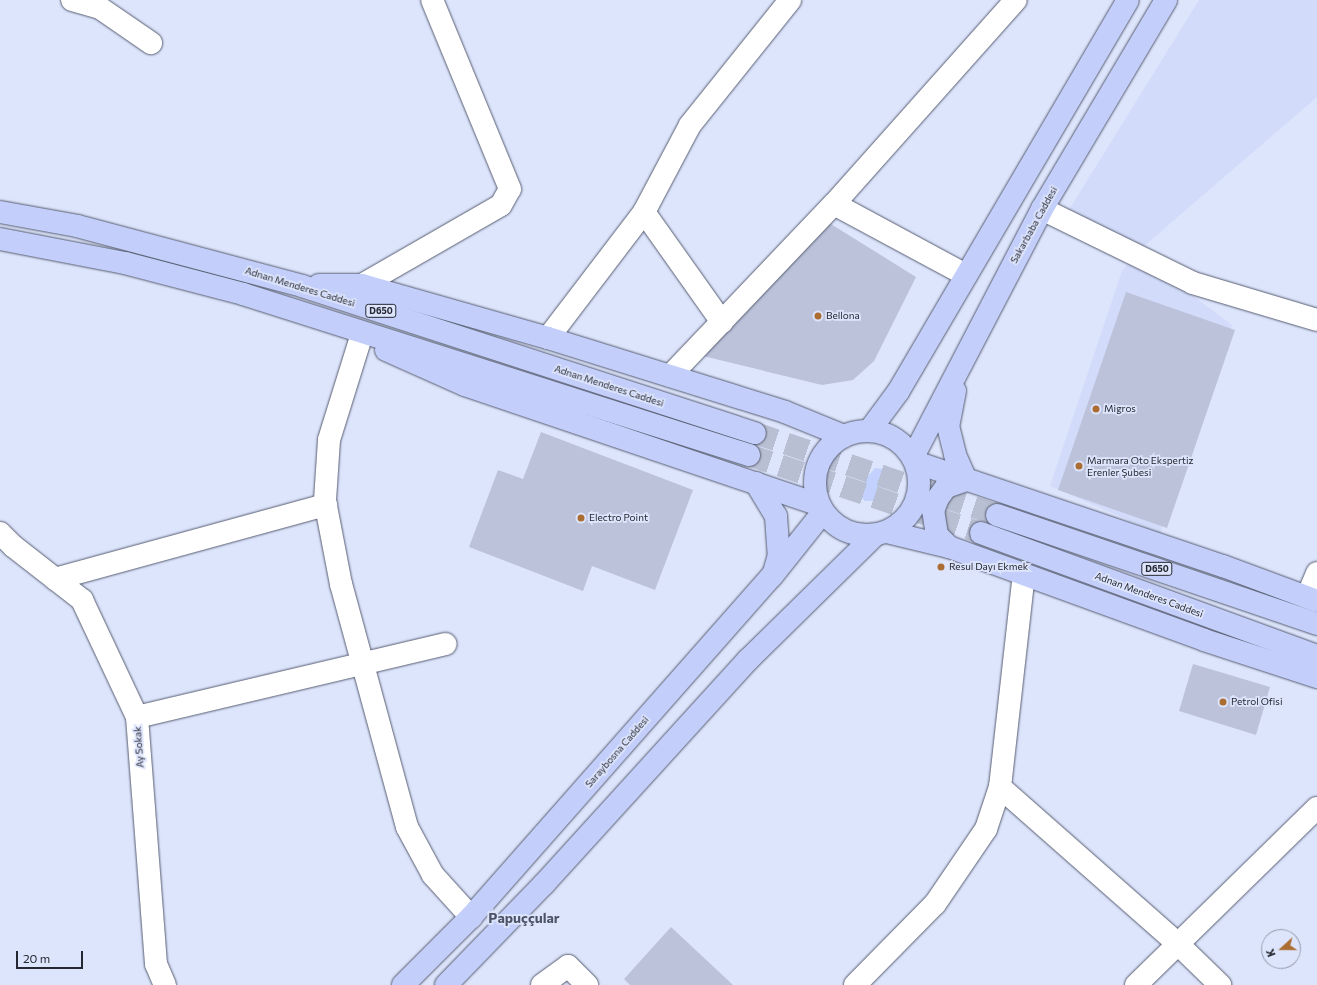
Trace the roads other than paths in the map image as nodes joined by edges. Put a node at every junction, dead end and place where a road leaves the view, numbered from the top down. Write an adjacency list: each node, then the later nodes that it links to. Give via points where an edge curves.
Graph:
1 (72, 0): 7 (street, via 100,8)
2 (432, 0): 14 (street, via 510,189 501,205)
3 (790, 0): 11 (street, via 690,125)
4 (1016, 0): 8 (street)
5 (1128, 0): 13 (main road)
6 (1166, 0): 9 (main road, Sakarbaba Caddesi)
7 (151, 43)
8 (834, 204): 13 (street); 18 (street)
9 (1042, 209): 16 (street, via 1193,284); 21 (main road, Sakarbaba Caddesi)
10 (0, 212): 15 (main road, Adnan Menderes Caddesi / D650, via 76,226)
11 (644, 212): 18 (street); 20 (street)
12 (0, 239): 17 (main road, via 125,263)
13 (966, 275): 24 (main road, via 898,392)
14 (362, 285): 15 (main road); 20 (main road)
15 (302, 286): 25 (main road, Adnan Menderes Caddesi / D650)
16 (1317, 320)
17 (333, 322): 19 (main road); 27 (main road)
18 (722, 322): 22 (street)
19 (361, 337): 30 (main road, via 412,364 465,385); 31 (street, via 328,440)
20 (548, 338): 22 (main road)
21 (964, 355): 28 (main road, Sakarbaba Caddesi); 29 (main road, via 948,426 955,456)
22 (670, 376): 23 (main road)
23 (785, 412): 26 (main road); 30 (main road, via 813,436 816,453 806,476 791,485)
24 (869, 431): 26 (main road); 28 (main road, via 887,434 902,444)
25 (755, 433)
26 (844, 436): 32 (main road, via 832,443 817,466 814,478)
27 (749, 456)
28 (914, 460): 29 (main road); 35 (main road, via 919,474 919,492 913,508 902,522)
29 (966, 480): 37 (main road, via 946,487 933,511 937,535); 42 (main road, via 1223,566)
30 (756, 483): 32 (main road); 40 (main road, via 776,516 779,555)
31 (326, 505): 41 (street); 46 (street, via 341,584)
32 (821, 509): 35 (main road, via 833,524 846,532 860,536); 40 (main road, Saraybosna Caddesi)
33 (997, 515): 43 (main road, D650)
34 (981, 533): 45 (main road, Adnan Menderes Caddesi)
35 (881, 534): 37 (main road); 55 (main road, via 748,660 544,884)
36 (4, 544): 41 (street, Ay Sokak)
37 (949, 547): 39 (main road)
38 (1317, 573): 42 (street)
39 (1024, 574): 47 (main road, via 1204,640); 49 (street)
40 (772, 576): 51 (main road, Saraybosna Caddesi)
41 (55, 579): 48 (street, Ay Sokak, via 82,600)
42 (1312, 599)
43 (1317, 624)
44 (445, 644): 46 (street)
45 (1317, 656)
46 (363, 663): 48 (street); 51 (street, via 407,827 433,875)
47 (1317, 677)
48 (137, 717): 53 (street, Ay Sokak, via 156,964)
49 (1000, 787): 52 (street); 58 (street, via 986,829 935,904)
50 (1317, 808): 52 (street)
51 (471, 917): 54 (main road, Saraybosna Caddesi)
52 (1178, 944): 59 (street); 60 (street)
53 (165, 985)
54 (404, 985)
55 (446, 985)
56 (542, 985): 57 (street, via 568,966)
57 (587, 985)
58 (855, 985)
59 (1136, 985)
60 (1220, 985)

